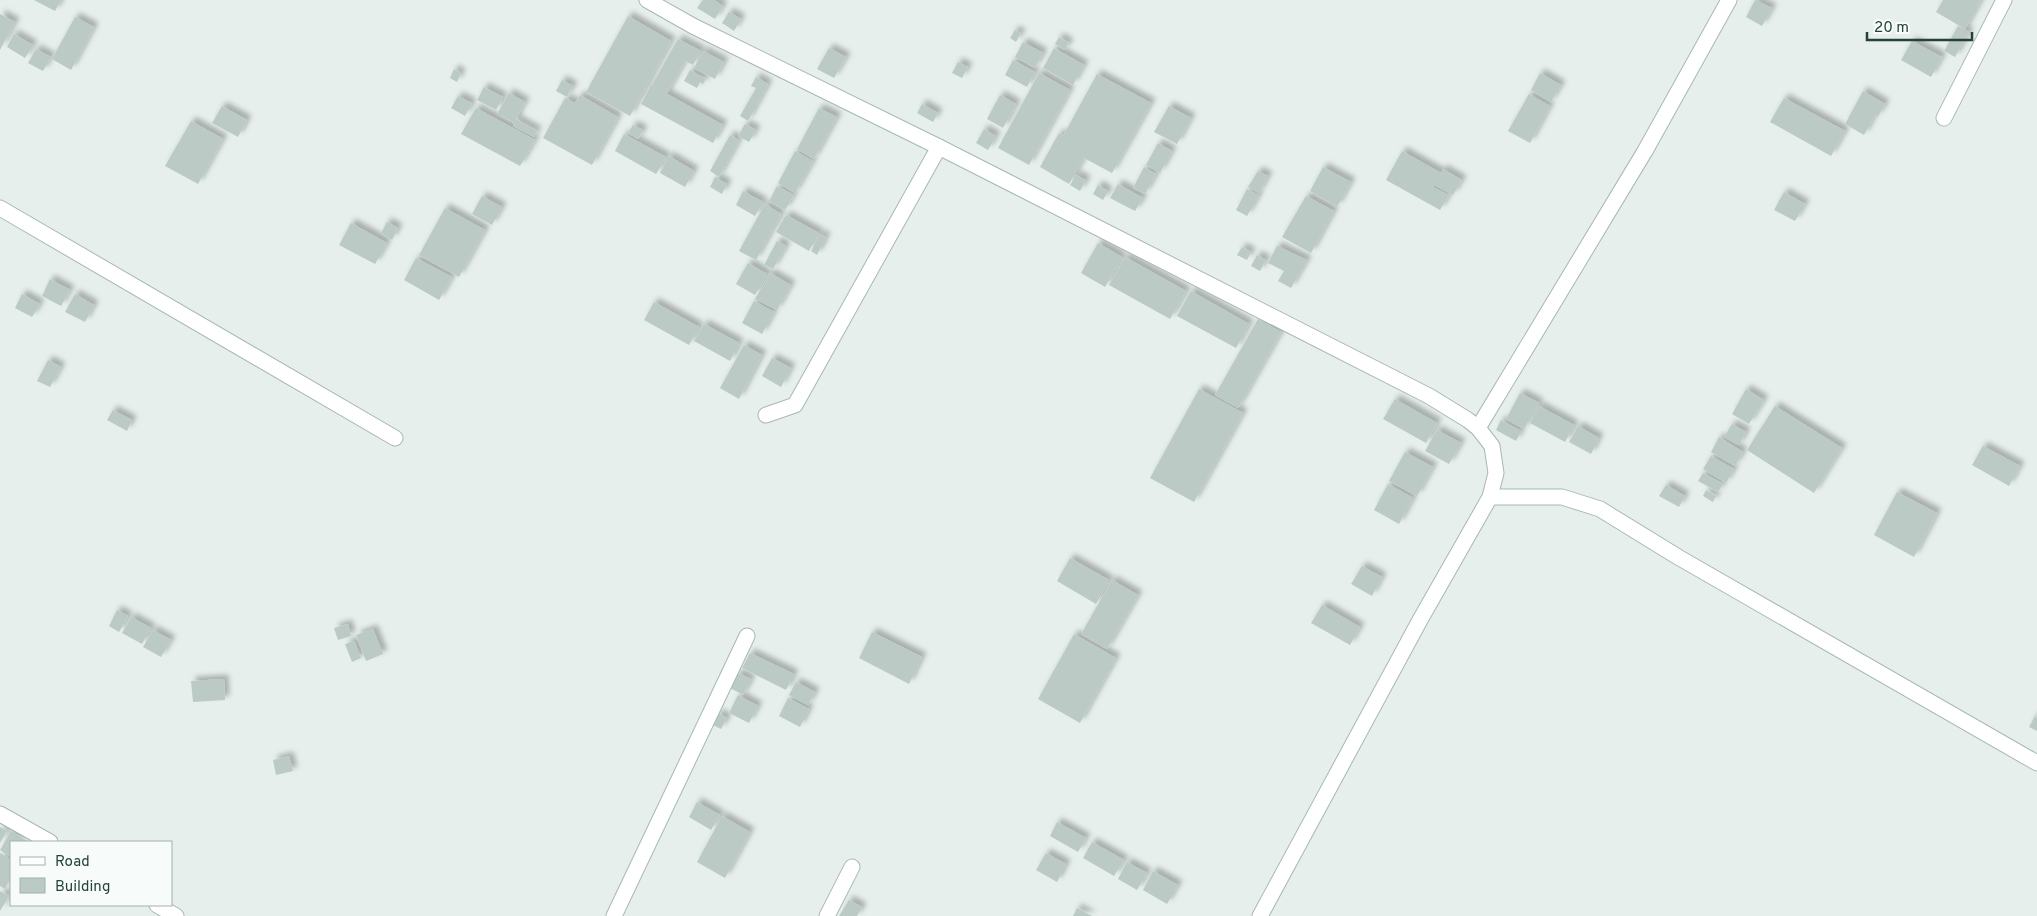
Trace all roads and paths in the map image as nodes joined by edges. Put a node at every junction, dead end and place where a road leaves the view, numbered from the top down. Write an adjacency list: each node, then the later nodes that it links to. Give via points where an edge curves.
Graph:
1 (647, 0): 5 (street, via 693,26)
2 (1729, 0): 8 (street, via 1645,151)
3 (2004, 0): 4 (street)
4 (1944, 118)
5 (939, 147): 7 (street, via 795,405); 8 (street, via 1420,391)
6 (0, 208): 9 (street)
7 (766, 415)
8 (1478, 428): 10 (street, via 1492,446 1496,473)
9 (395, 438)
10 (1490, 497): 12 (street, via 1562,497 1600,510); 20 (street)
11 (747, 636): 18 (street)
12 (2037, 763)
13 (0, 814): 14 (street)
14 (48, 841)
15 (852, 867): 19 (street)
16 (159, 906): 17 (street)
17 (176, 916)
18 (614, 916)
19 (827, 916)
20 (1260, 916)

